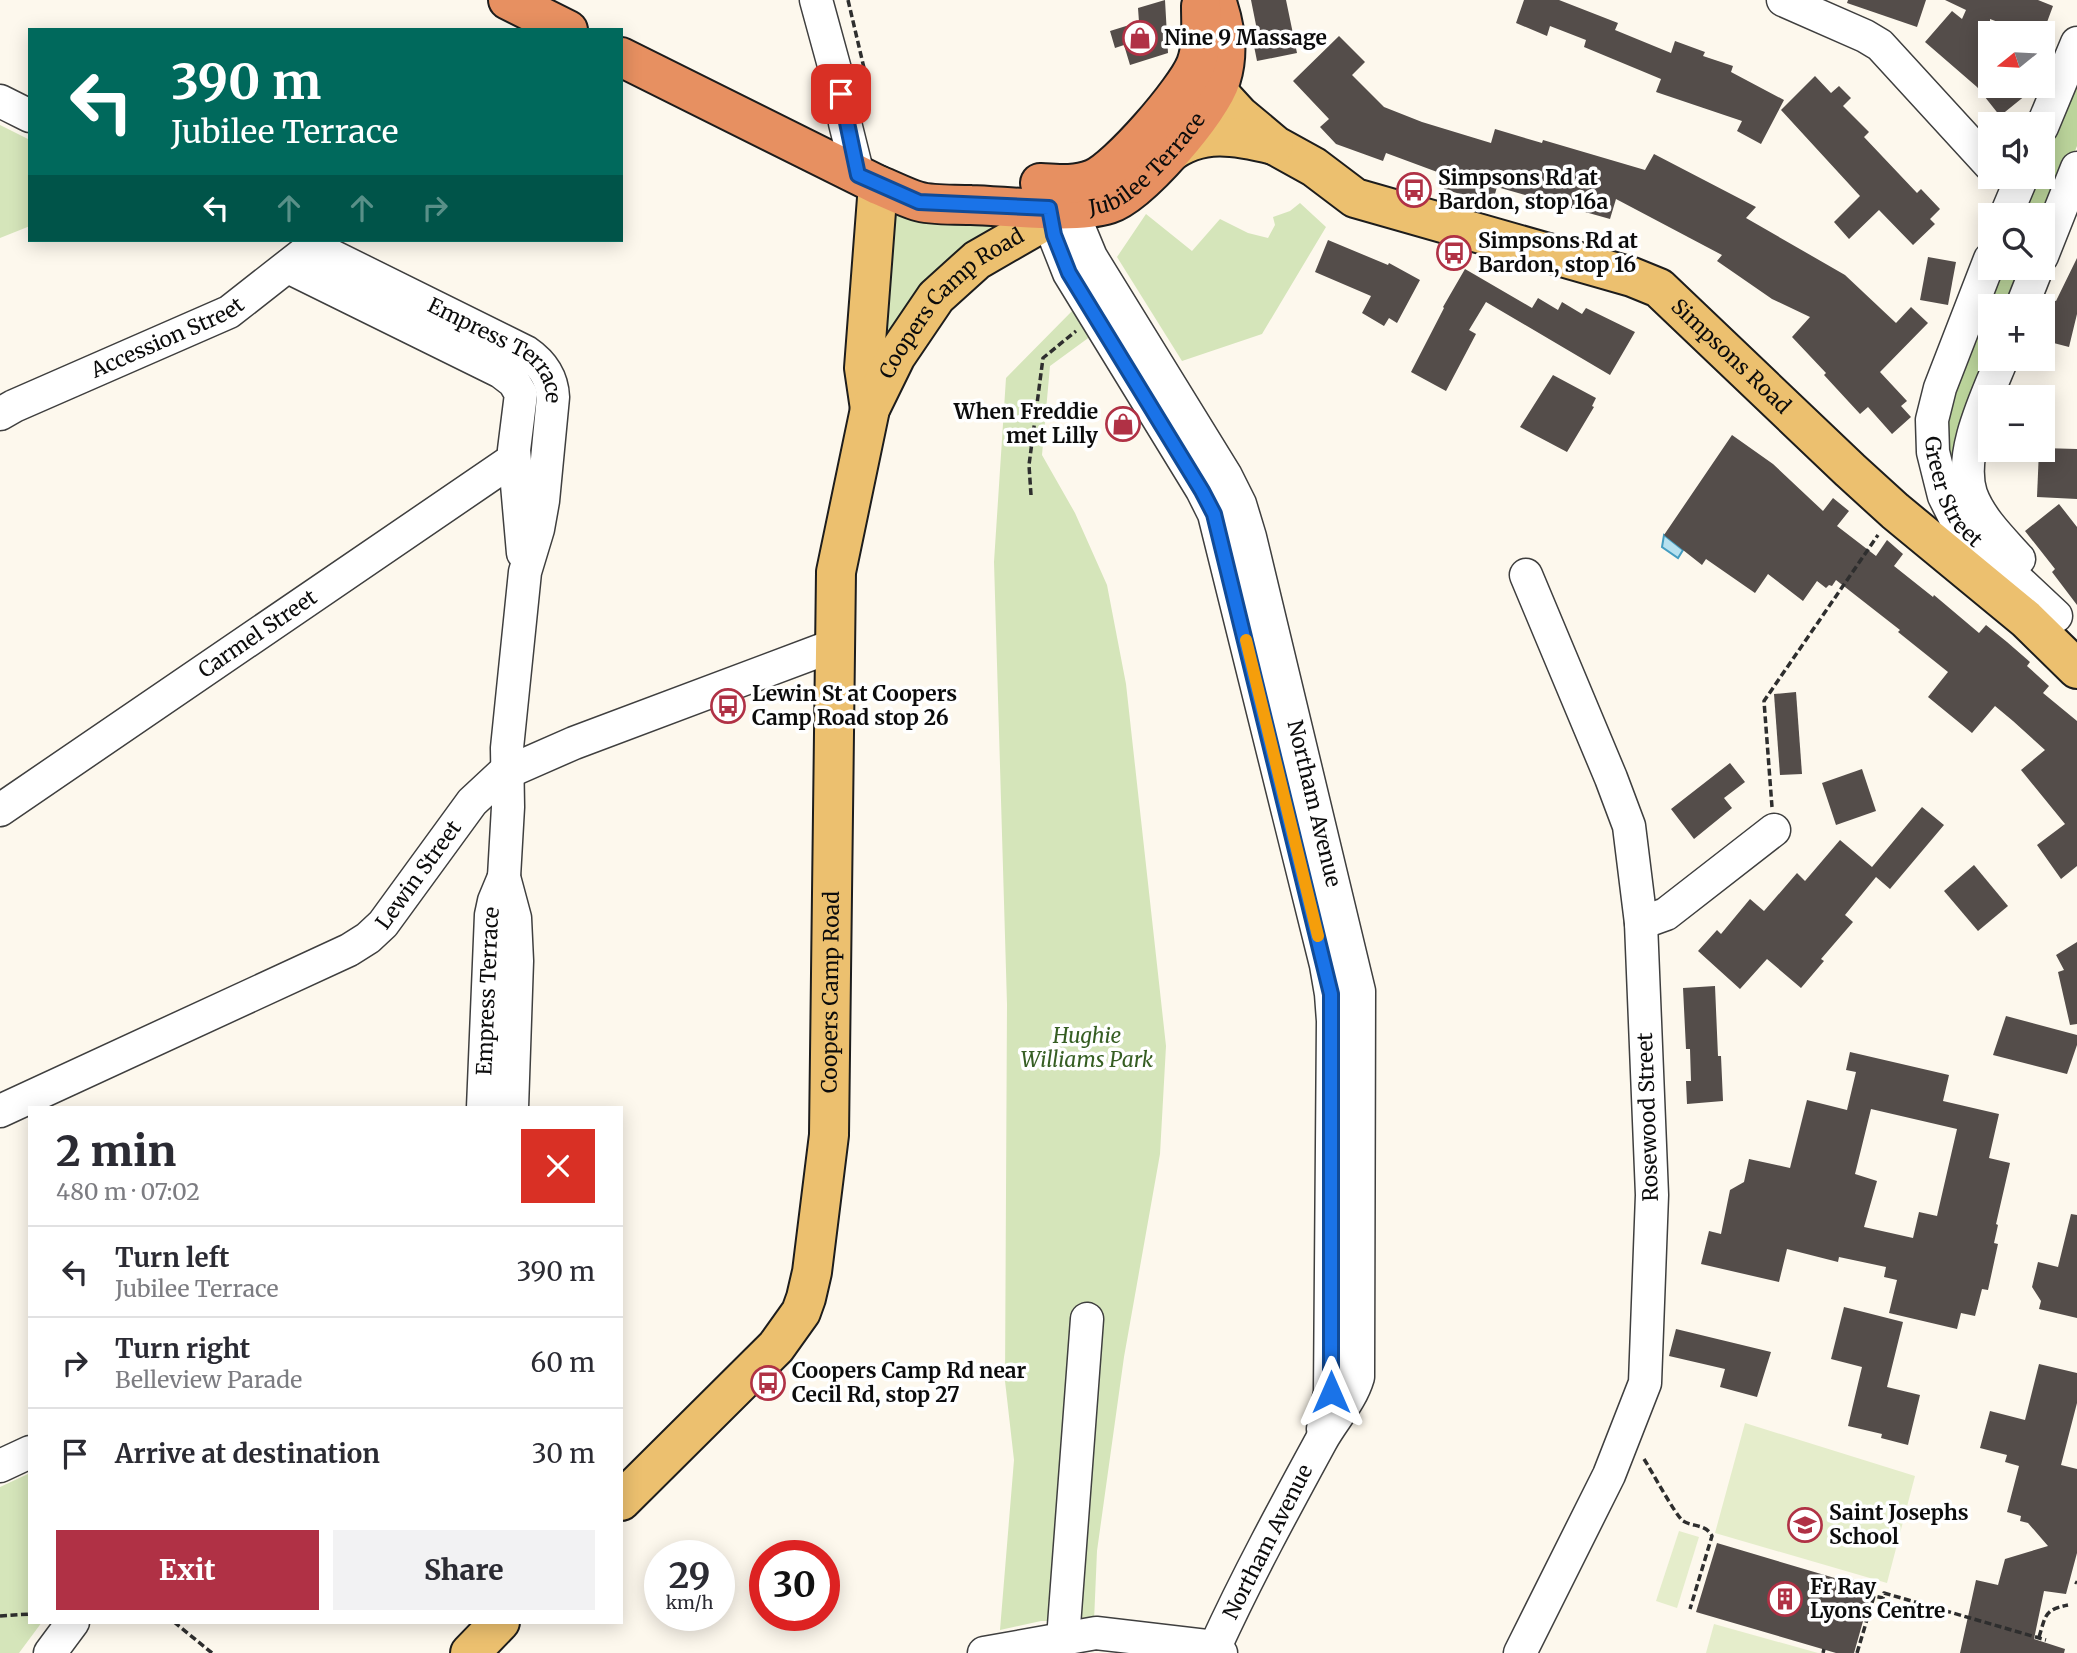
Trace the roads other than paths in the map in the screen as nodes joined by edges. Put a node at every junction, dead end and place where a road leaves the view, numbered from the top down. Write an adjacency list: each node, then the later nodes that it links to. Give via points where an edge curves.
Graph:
1 (508, 0): 7 (highway)
2 (816, 0): 20 (street, via 845,123)
3 (1201, 0): 11 (highway, via 1200,49)
4 (1216, 0): 11 (highway, via 1226,43)
5 (1783, 0): 8 (street)
6 (1827, 0): 8 (street)
7 (564, 28)
8 (1865, 36): 16 (street, via 1887,51)
9 (2077, 43): 13 (street)
10 (623, 58): 20 (highway)
11 (1208, 72): 15 (main road, Simpsons Road, via 1239,115); 17 (highway, Jubilee Terrace); 18 (main road, Simpsons Road, via 1239,84 1273,115); 21 (highway, Jubilee Terrace, via 1181,89 1116,164)
12 (0, 101): 14 (street)
13 (2048, 112)
14 (28, 115)
15 (1276, 146): 17 (main road, via 1215,136 1192,141); 18 (main road, Simpsons Road)
16 (1978, 152)
17 (1167, 155): 21 (highway, Jubilee Terrace, via 1148,177 1105,205)
18 (1314, 167): 31 (main road, Simpsons Road, via 1355,198 1659,288 1859,478)
19 (2077, 168): 22 (street)
20 (868, 180): 21 (highway, Jubilee Terrace, via 923,177); 26 (main road, Coopers Camp Road, via 864,368)
21 (1057, 202): 26 (main road, Coopers Camp Road, via 1036,226 976,260 936,297 896,356); 43 (street, Northam Avenue, via 1051,226 1062,257 1214,514 1329,983 1331,1392); 43 (street, Northam Avenue, via 1079,228 1091,257 1240,504 1357,978 1359,1377)
22 (2055, 223)
23 (302, 249): 27 (street, Accession Street, via 224,315); 28 (street, Empress Terrace, via 508,376 521,394); 29 (street, Empress Terrace, via 526,352 548,374 553,397 545,487)
24 (1982, 280): 31 (street, Greer Street, via 1940,388 1932,420 1933,452 1944,496 1958,524)
25 (1997, 371): 31 (street, Greer Street, via 1971,447 1970,488 1980,511 2052,604)
26 (870, 409): 32 (main road, Coopers Camp Road, via 836,572)
27 (0, 414)
28 (514, 459): 29 (street, Empress Terrace); 35 (street, Carmel Street)
29 (525, 572): 34 (street, Empress Terrace)
30 (1526, 575): 38 (street, Rosewood Street, via 1629,826)
31 (2053, 628): 33 (main road, Simpsons Road)
32 (835, 645): 34 (street, Lewin Street); 46 (main road, Coopers Camp Road, via 830,1135 806,1298 776,1347)
33 (2077, 669)
34 (507, 771): 37 (street, Empress Terrace); 41 (street, Lewin Street, via 477,796 396,908 368,938)
35 (0, 810)
36 (1774, 830): 38 (street, via 1666,914)
37 (504, 877): 39 (street, Empress Terrace, via 491,915); 40 (street, Empress Terrace, via 517,939)
38 (1641, 923): 54 (street, Rosewood Street, via 1652,1195 1645,1383 1609,1475)
39 (484, 1106)
40 (512, 1106)
41 (0, 1111)
42 (1087, 1319): 49 (street)
43 (1323, 1438): 50 (street, Northam Avenue, via 1235,1603)
44 (28, 1453): 45 (street)
45 (0, 1466)
46 (623, 1499)
47 (72, 1624): 51 (street)
48 (498, 1624): 52 (main road)
49 (1063, 1639): 50 (street, via 1097,1633); 53 (street)
50 (1218, 1650)
51 (50, 1653)
52 (470, 1653)
53 (984, 1653)
54 (1520, 1653)

